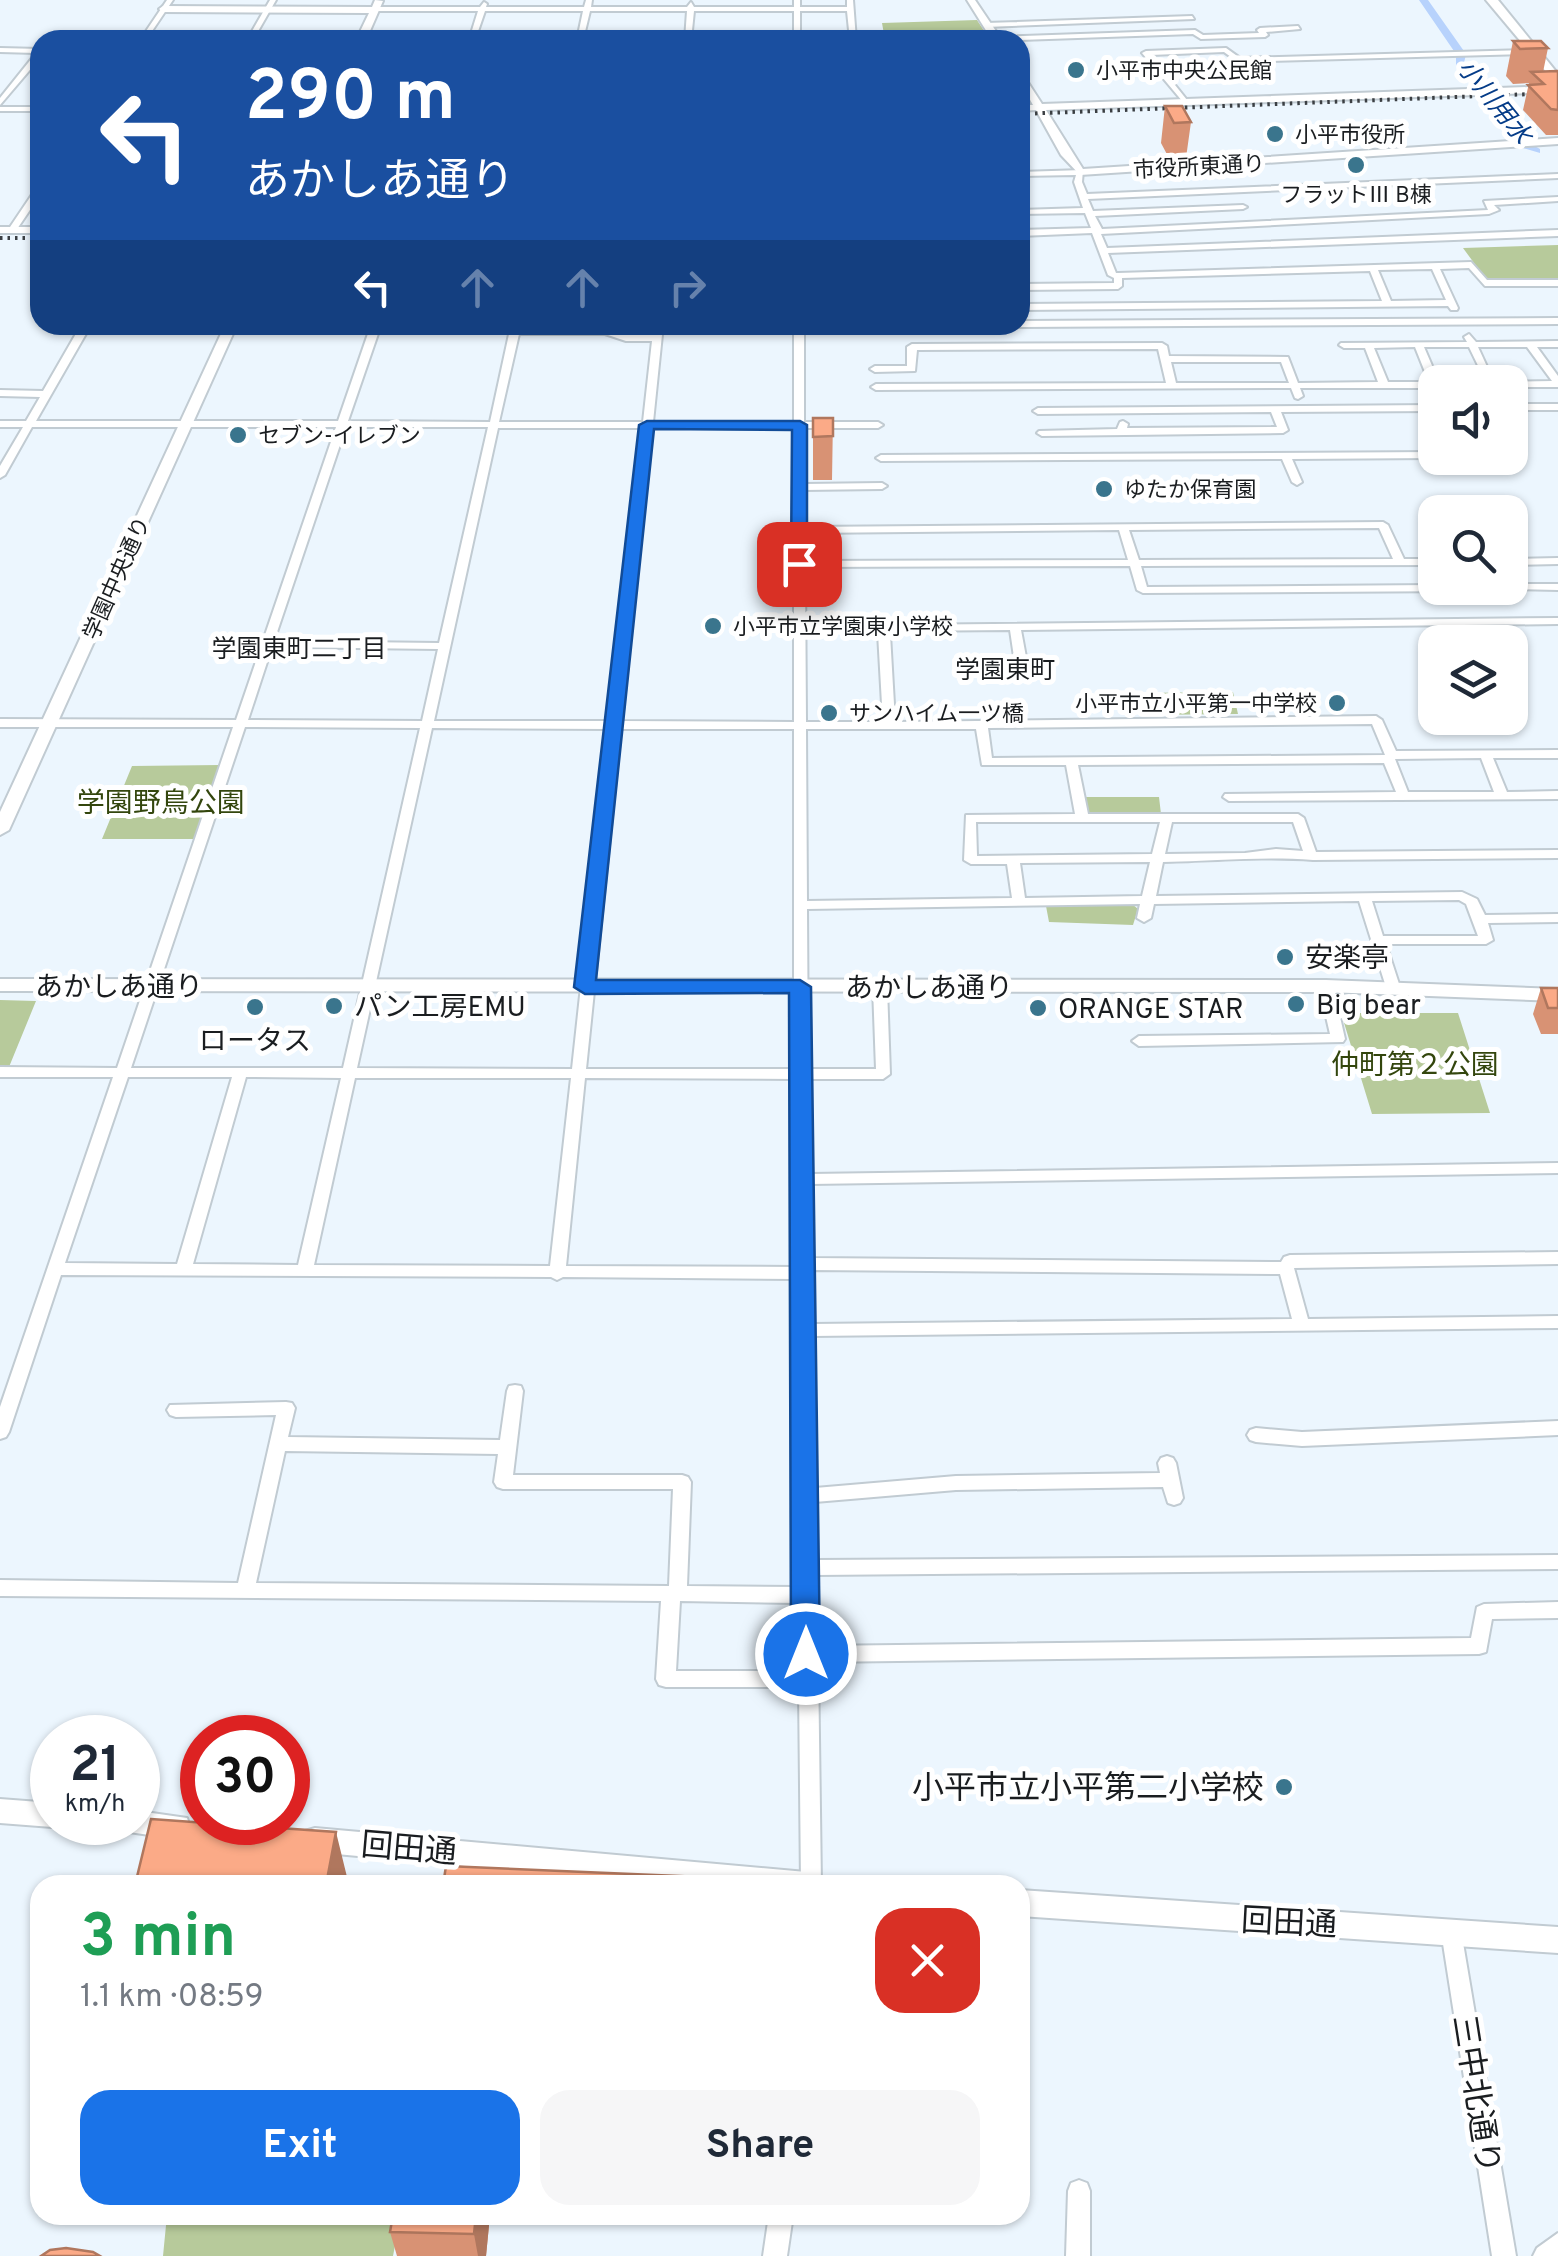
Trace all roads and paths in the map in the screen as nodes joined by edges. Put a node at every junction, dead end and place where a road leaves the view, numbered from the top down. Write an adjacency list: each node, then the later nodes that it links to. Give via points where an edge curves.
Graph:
1 (970, 0): 14 (street)
2 (1492, 0): 28 (main road)
3 (429, 4): 4 (street); 13 (street)
4 (484, 4): 5 (street); 20 (street)
5 (533, 4): 6 (street)
6 (588, 4): 7 (street); 21 (street)
7 (691, 4): 10 (street); 22 (street)
8 (166, 5): 9 (street); 17 (street)
9 (270, 5): 13 (street); 18 (street)
10 (744, 5): 11 (street)
11 (797, 5): 12 (street)
12 (851, 5): 23 (street)
13 (376, 6): 19 (street)
14 (986, 25): 15 (street); 24 (street)
15 (1192, 25): 16 (street, via 1201,37); 25 (street)
16 (1298, 28)
17 (150, 30)
18 (256, 30)
19 (365, 30)
20 (475, 30)
21 (582, 30)
22 (689, 30)
23 (852, 30)
24 (989, 30)
25 (1030, 37)
26 (0, 50): 27 (street)
27 (30, 52)
28 (1535, 52): 30 (main road); 34 (street, via 1238,60 1226,50 1146,53)
29 (30, 66): 36 (street)
30 (1557, 81): 34 (street)
31 (1030, 88): 33 (street)
32 (1030, 98): 33 (street)
33 (1038, 100): 34 (street); 35 (street); 39 (street)
34 (1183, 100)
35 (1030, 104)
36 (0, 106): 37 (street)
37 (30, 108)
38 (1558, 141): 39 (street, 市役所東通り)
39 (1080, 172): 40 (street); 44 (street)
40 (1030, 174)
41 (1558, 176): 42 (street)
42 (1230, 191): 43 (street); 47 (street)
43 (1163, 193): 44 (street); 48 (street)
44 (1083, 196): 50 (street)
45 (1558, 199): 51 (street, via 1487,202 1495,210 1489,212)
46 (30, 201): 52 (street)
47 (1243, 207): 48 (street); 51 (street)
48 (1174, 210): 50 (street)
49 (1030, 212): 50 (street)
50 (1089, 212): 53 (street)
51 (1254, 223): 53 (street)
52 (7, 230): 56 (street)
53 (1098, 231): 55 (street); 57 (street)
54 (1558, 232): 57 (street)
55 (1030, 233)
56 (0, 242)
57 (1106, 250): 60 (street)
58 (1435, 266): 59 (street); 61 (street, via 1471,265 1485,283); 64 (street)
59 (1373, 268): 60 (street); 63 (street)
60 (1118, 276): 62 (street, via 1118,286)
61 (1558, 283)
62 (1030, 287)
63 (1387, 303): 64 (street); 65 (street)
64 (1452, 303): 68 (street)
65 (1030, 307)
66 (1558, 322): 68 (street)
67 (1102, 323): 68 (street); 69 (street); 84 (street)
68 (1462, 323): 81 (street)
69 (1030, 324)
70 (80, 335): 98 (street)
71 (226, 335): 108 (street, 学園中央通り)
72 (373, 335): 109 (street)
73 (514, 335): 110 (street)
74 (617, 335): 77 (street)
75 (656, 335): 77 (street)
76 (799, 335): 112 (street)
77 (656, 338): 111 (street)
78 (1344, 344): 79 (street)
79 (1368, 344): 80 (street); 91 (street)
80 (1418, 344): 81 (street); 86 (street)
81 (1472, 344): 82 (street); 87 (street)
82 (1530, 344): 83 (street); 90 (street)
83 (1558, 344)
84 (1107, 346): 85 (street, via 1162,346); 88 (street, via 912,348 912,369)
85 (1165, 360): 95 (street); 96 (street, via 1285,359)
86 (1427, 365)
87 (1482, 365)
88 (875, 370)
89 (1528, 384): 90 (street)
90 (1558, 384)
91 (1384, 385): 92 (street); 96 (street)
92 (1418, 385)
93 (876, 387): 94 (street)
94 (1114, 387): 95 (street); 103 (street)
95 (1172, 387): 96 (street)
96 (1294, 387): 102 (street)
97 (0, 393): 98 (street)
98 (47, 394): 107 (street)
99 (1528, 407): 100 (street)
100 (1558, 407)
101 (1418, 408): 102 (street)
102 (1302, 409): 104 (street)
103 (1118, 410): 104 (street); 105 (street); 114 (street)
104 (1275, 410): 114 (street, via 1283,430)
105 (1038, 411)
106 (0, 424): 107 (street)
107 (30, 424): 108 (street); 119 (street)
108 (186, 424): 109 (street); 142 (street, 学園中央通り)
109 (342, 425): 110 (street); 138 (street)
110 (494, 425): 111 (street); 139 (street)
111 (647, 425): 112 (street); 145 (street)
112 (800, 425): 113 (street); 122 (street)
113 (878, 425)
114 (1124, 431): 115 (street)
115 (1042, 432)
116 (1418, 455): 117 (street)
117 (1286, 456): 118 (street); 120 (street)
118 (881, 458)
119 (0, 476)
120 (1297, 482)
121 (882, 486): 122 (street)
122 (799, 487): 124 (street)
123 (1123, 527): 124 (street); 126 (street, via 1382,525); 130 (street)
124 (799, 530): 129 (street)
125 (1558, 561): 128 (street)
126 (1400, 562): 127 (street); 130 (street)
127 (1418, 562)
128 (1528, 562)
129 (799, 564): 130 (street); 147 (street)
130 (1133, 564): 134 (street, via 1142,590)
131 (1528, 587): 132 (street)
132 (1558, 587)
133 (1418, 589): 134 (street)
134 (1300, 591): 136 (street)
135 (1558, 621): 136 (street)
136 (1313, 624): 137 (street)
137 (1015, 626): 140 (street); 148 (street, via 884,632)
138 (268, 644): 139 (street); 143 (street)
139 (444, 646): 144 (street)
140 (1020, 658)
141 (0, 723): 142 (street)
142 (49, 723): 143 (street); 161 (street, 学園中央通り)
143 (240, 724): 144 (street); 175 (street)
144 (427, 724): 145 (street); 177 (street)
145 (614, 724): 147 (street); 178 (street)
146 (982, 724): 148 (street); 151 (street, via 1376,720); 152 (street, via 986,762)
147 (800, 726): 148 (street); 169 (street)
148 (889, 726)
149 (1485, 754): 150 (street); 151 (street); 153 (street)
150 (1558, 754)
151 (1390, 756): 152 (street); 157 (street)
152 (1070, 761): 158 (street)
153 (1502, 795): 154 (street); 157 (street)
154 (1558, 795)
155 (1292, 796): 156 (street); 157 (street); 160 (street)
156 (1229, 797)
157 (1404, 798)
158 (1082, 818): 159 (street); 165 (street, via 970,818 971,860)
159 (1167, 818): 160 (street); 164 (street)
160 (1298, 818): 162 (street)
161 (0, 830)
162 (1310, 853): 163 (street); 164 (street)
163 (1558, 854)
164 (1158, 857): 165 (street); 166 (street)
165 (1013, 859): 168 (street)
166 (1149, 898): 167 (street); 168 (street); 170 (street)
167 (1364, 898): 172 (street, via 1462,896); 173 (street)
168 (1019, 901): 169 (street)
169 (800, 905): 179 (street)
170 (1144, 918)
171 (1558, 918): 172 (street)
172 (1480, 919): 173 (street, via 1486,940)
173 (1378, 940): 181 (street)
174 (0, 986): 175 (street, あかしあ通り)
175 (151, 986): 177 (street, あかしあ通り); 185 (street)
176 (1326, 986): 180 (street, あかしあ通り); 181 (street, あかしあ通り); 183 (street, via 1338,1039)
177 (368, 987): 178 (street, あかしあ通り); 187 (street)
178 (585, 987): 179 (street, あかしあ通り); 188 (street)
179 (800, 987): 180 (street, あかしあ通り); 189 (street)
180 (880, 987): 189 (street, via 884,1074)
181 (1393, 987): 182 (street, あかしあ通り)
182 (1558, 995)
183 (1139, 1041)
184 (0, 1072): 185 (street)
185 (122, 1074): 186 (street); 194 (street)
186 (240, 1074): 187 (street); 195 (street)
187 (349, 1074): 188 (street); 197 (street)
188 (576, 1074): 189 (street); 198 (street)
189 (802, 1074): 191 (street)
190 (1558, 1168): 191 (street)
191 (802, 1179): 196 (street)
192 (1558, 1258): 193 (street, via 1290,1262)
193 (1286, 1268): 196 (street); 200 (street)
194 (55, 1269): 195 (street); 205 (street)
195 (184, 1269): 197 (street)
196 (803, 1269): 198 (street); 201 (street)
197 (305, 1270): 198 (street)
198 (556, 1274)
199 (1558, 1322): 200 (street)
200 (1302, 1325): 201 (street)
201 (804, 1330): 210 (street)
202 (515, 1391): 208 (street)
203 (176, 1410): 207 (street, via 286,1408)
204 (1558, 1428): 206 (street, via 1302,1439)
205 (0, 1432)
206 (1256, 1435)
207 (278, 1444): 208 (street); 214 (street)
208 (508, 1446): 215 (street, via 503,1482 682,1482)
209 (1171, 1480): 210 (street, via 956,1483)
210 (804, 1496): 212 (street)
211 (1558, 1562): 212 (street)
212 (805, 1568): 216 (street)
213 (0, 1588): 214 (street)
214 (245, 1590): 215 (street)
215 (675, 1594): 216 (street); 219 (street, via 666,1679)
216 (805, 1595): 218 (street)
217 (1558, 1610): 218 (street, via 1484,1612 1479,1646)
218 (806, 1654): 219 (street)
219 (806, 1678): 224 (street)
220 (0, 1810): 221 (street)
221 (30, 1813)
222 (310, 1839): 223 (street, 回田通)
223 (699, 1875)
224 (808, 1875)
225 (1030, 1904): 226 (street, 回田通)
226 (1451, 1931): 227 (street, 回田通); 233 (street, 三中北通り)
227 (1558, 1940)
228 (1078, 2191): 232 (street)
229 (780, 2225): 231 (street)
230 (1558, 2245): 234 (street)
231 (776, 2256)
232 (1078, 2256)
233 (1504, 2256)
234 (1544, 2256)

